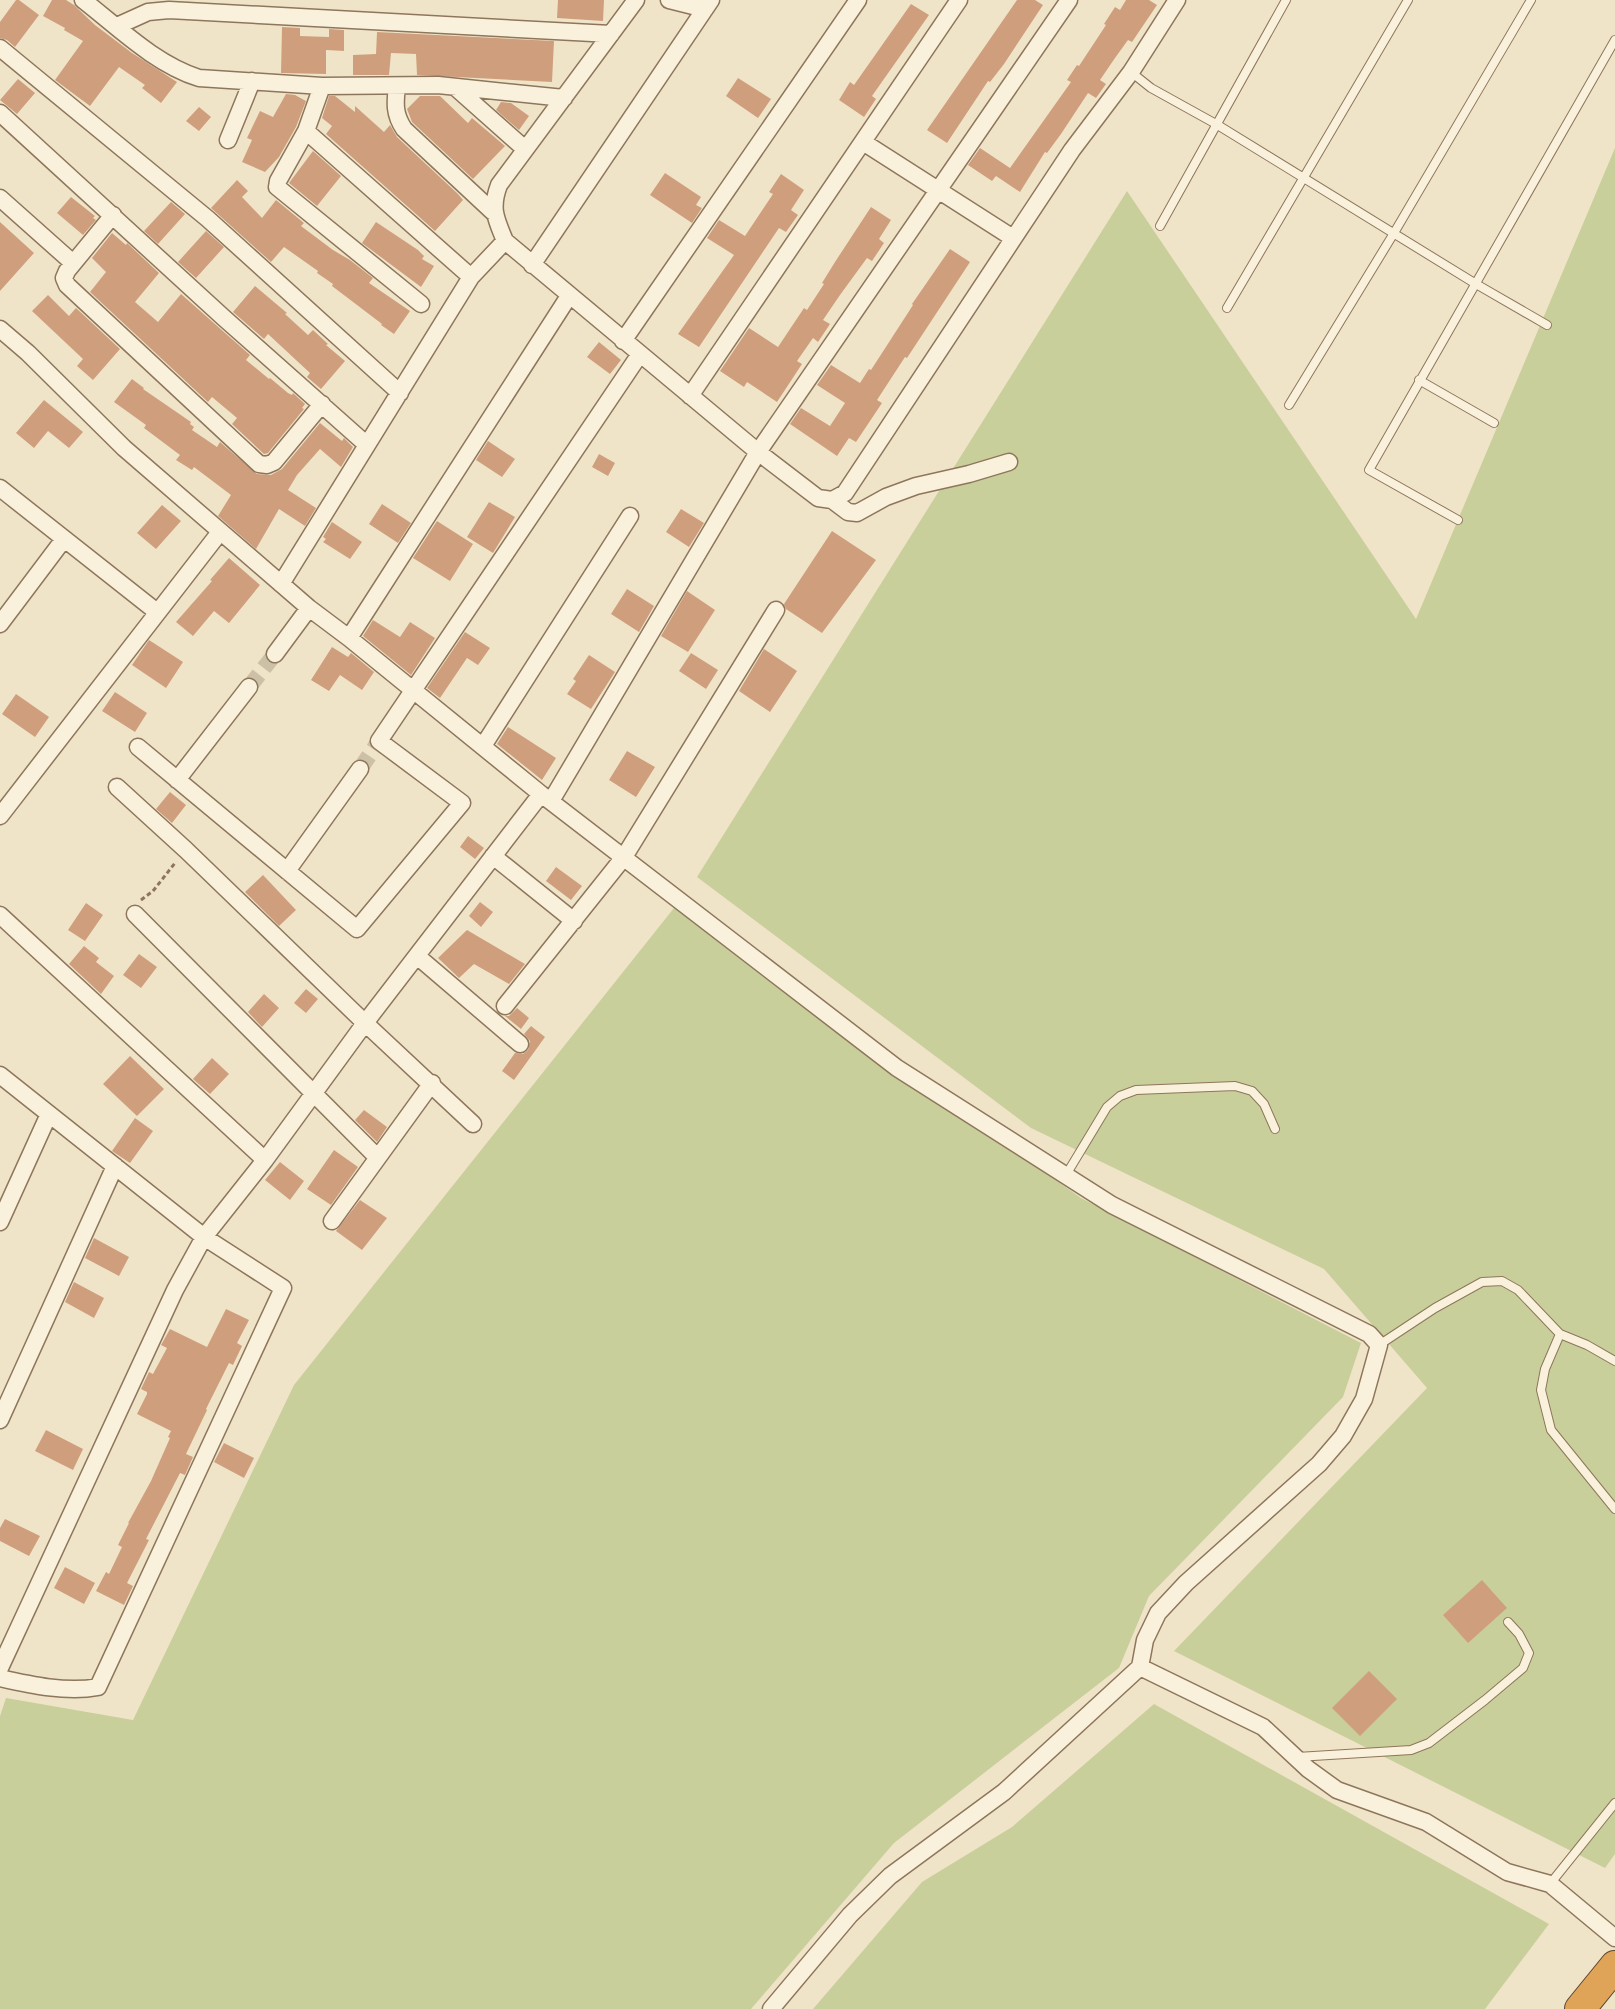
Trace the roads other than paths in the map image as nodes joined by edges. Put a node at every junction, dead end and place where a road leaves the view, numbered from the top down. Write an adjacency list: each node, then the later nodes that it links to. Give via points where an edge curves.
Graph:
1 (83, 0): 12 (street)
2 (636, 0): 13 (street)
3 (669, 0): 11 (street)
4 (858, 0): 46 (street)
5 (959, 0): 26 (street)
6 (1070, 0): 29 (street)
7 (1177, 0): 16 (street)
8 (1286, 0): 23 (lane)
9 (1408, 0): 28 (lane)
10 (1531, 0): 34 (lane)
11 (708, 5): 38 (street)
12 (117, 27): 13 (street, via 148,12 169,10); 17 (street, via 180,72 199,78)
13 (610, 34): 21 (street)
14 (1615, 40): 40 (lane)
15 (0, 48): 49 (street, via 208,219)
16 (1131, 72): 23 (lane, via 1150,88); 35 (street)
17 (252, 81): 18 (street); 25 (street)
18 (321, 86): 19 (street); 24 (street)
19 (397, 86): 20 (street); 31 (street, via 395,107 404,129)
20 (455, 87): 21 (street); 27 (street)
21 (564, 98): 27 (street)
22 (0, 113): 32 (street)
23 (1216, 124): 28 (lane); 33 (lane)
24 (306, 131): 39 (street); 42 (street, via 277,187)
25 (228, 141)
26 (863, 142): 29 (street); 50 (street)
27 (525, 150): 31 (street, via 499,185)
28 (1304, 177): 34 (lane); 43 (lane)
29 (938, 191): 35 (street); 55 (street)
30 (0, 198): 37 (street)
31 (493, 212): 36 (street)
32 (113, 215): 37 (street); 51 (street)
33 (1160, 226)
34 (1394, 233): 40 (lane); 52 (lane)
35 (1013, 238): 58 (street, via 845,493)
36 (505, 241): 38 (street); 39 (street)
37 (73, 263): 51 (street, via 64,278 67,285 259,464 274,462)
38 (532, 265): 41 (street)
39 (471, 277): 49 (street)
40 (1476, 284): 44 (lane); 48 (lane)
41 (569, 296): 46 (street); 68 (street)
42 (421, 304)
43 (1227, 308)
44 (1547, 325)
45 (0, 329): 61 (street, via 124,448)
46 (623, 341): 47 (street)
47 (640, 354): 50 (street); 71 (street)
48 (1419, 380): 53 (lane); 60 (lane, via 1369,470)
49 (400, 393): 54 (street)
50 (690, 396): 55 (street)
51 (322, 404): 54 (street)
52 (1289, 405)
53 (1494, 423)
54 (367, 445): 63 (street)
55 (758, 452): 58 (street, via 818,498); 77 (street)
56 (1009, 462): 58 (street, via 916,486 857,513 848,512)
57 (0, 488): 62 (street)
58 (832, 500)
59 (630, 516): 72 (street)
60 (1458, 520)
61 (220, 532): 63 (street); 66 (street)
62 (64, 539): 66 (street); 67 (street)
63 (281, 584): 64 (street)
64 (309, 608): 68 (street); 69 (street)
65 (776, 610): 80 (street)
66 (157, 612): 78 (street)
67 (0, 624)
68 (349, 638): 71 (street)
69 (275, 654)
70 (249, 687): 75 (street)
71 (413, 691): 72 (street); 81 (street, via 379,741 462,803 357,929)
72 (483, 746): 77 (street)
73 (138, 747): 75 (street)
74 (360, 769): 81 (street)
75 (177, 780): 81 (street)
76 (117, 787): 87 (street)
77 (546, 798): 79 (street); 80 (street)
78 (0, 816)
79 (493, 856): 84 (street); 85 (street)
80 (624, 858): 84 (street); 98 (street, via 897,1068)
81 (287, 871)
82 (135, 914): 91 (street)
83 (0, 915): 96 (street)
84 (573, 921): 86 (street)
85 (417, 956): 87 (street); 88 (street)
86 (504, 1006)
87 (365, 1023): 90 (street); 91 (street)
88 (520, 1044)
89 (0, 1075): 92 (street)
90 (432, 1083): 93 (street); 95 (street)
91 (312, 1094): 95 (street); 96 (street)
92 (49, 1114): 97 (street); 100 (street)
93 (473, 1124)
94 (1275, 1129): 98 (lane, via 1252,1091 1235,1086 1136,1090 1107,1107)
95 (377, 1157): 99 (street)
96 (265, 1160): 101 (street)
97 (115, 1166): 101 (street); 105 (street)
98 (1066, 1175): 103 (street, via 1112,1205 1369,1334)
99 (332, 1221)
100 (0, 1222)
101 (204, 1237): 109 (street, via 175,1290); 110 (street, via 283,1288 98,1687 84,1690)
102 (1560, 1334): 103 (lane, via 1518,1290 1502,1281 1482,1282); 104 (lane); 106 (lane, via 1541,1390 1551,1430)
103 (1379, 1345): 108 (street, via 1364,1399 1343,1436 1319,1464 1158,1612 1145,1640)
104 (1615, 1360)
105 (0, 1420)
106 (1615, 1509)
107 (1508, 1622): 111 (lane, via 1529,1653 1523,1668 1429,1743 1411,1750)
108 (1140, 1667): 111 (street, via 1263,1727); 116 (street, via 1004,1792 890,1876 850,1915)
109 (0, 1668)
110 (0, 1678)
111 (1295, 1757): 113 (street, via 1337,1790 1426,1822 1507,1872)
112 (1615, 1803): 113 (lane)
113 (1550, 1884): 114 (street)
114 (1615, 1938)
115 (1615, 1966): 117 (highway)
116 (771, 2009)
117 (1580, 2009)

